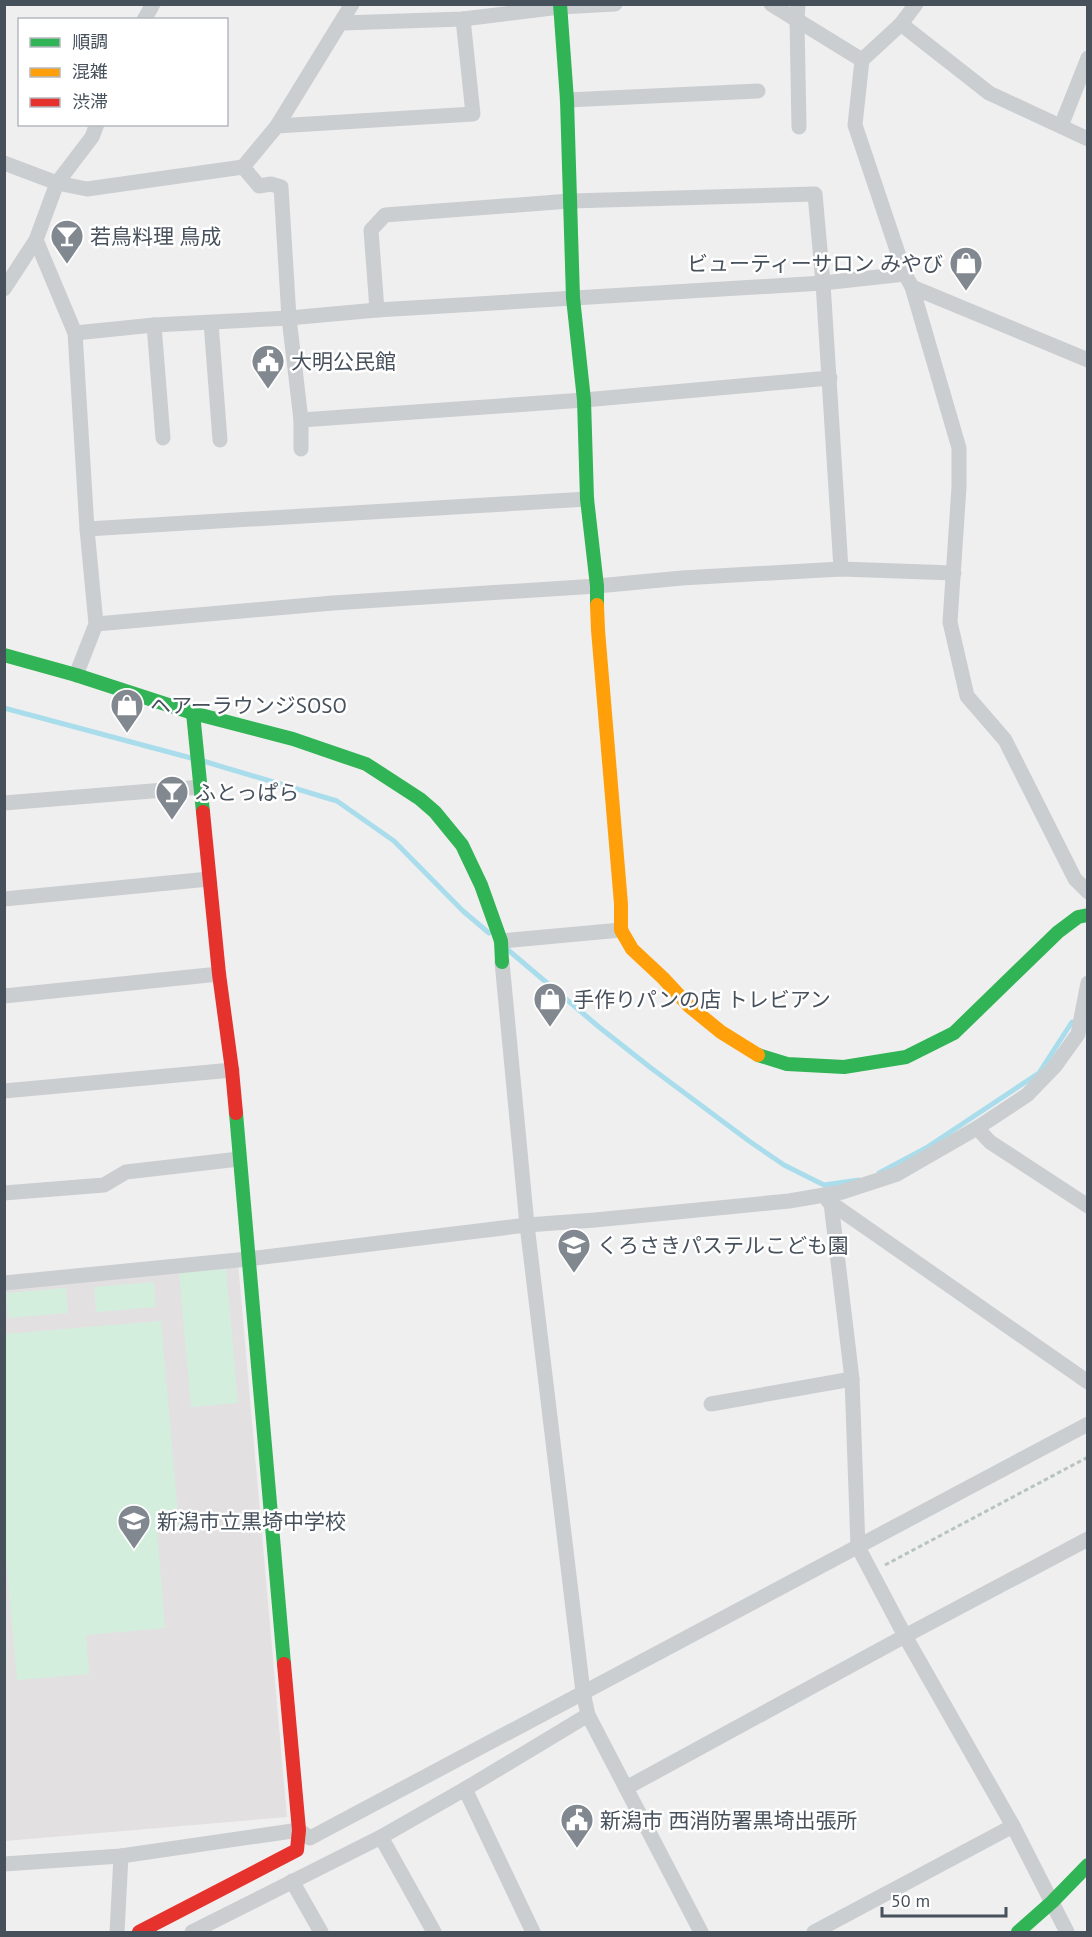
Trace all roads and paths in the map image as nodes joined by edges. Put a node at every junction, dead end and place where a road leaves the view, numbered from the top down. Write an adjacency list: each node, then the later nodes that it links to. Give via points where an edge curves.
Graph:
1 (153, 4): 8 (street)
2 (352, 4): 10 (street)
3 (615, 4): 6 (street)
4 (771, 4): 7 (street)
5 (916, 4): 11 (street)
6 (560, 6): 9 (street); 15 (main road)
7 (797, 12): 13 (street); 19 (street)
8 (145, 18)
9 (463, 20): 10 (street); 17 (street, via 473,114)
10 (342, 23): 17 (street)
11 (901, 24): 13 (street); 18 (street, via 989,93)
12 (1088, 58): 18 (street)
13 (862, 60): 26 (street, via 855,125)
14 (758, 91): 15 (street)
15 (567, 100): 24 (main road)
16 (96, 126): 23 (street)
17 (277, 126): 22 (street)
18 (1061, 126): 20 (street)
19 (799, 128)
20 (1088, 139)
21 (4, 163): 23 (street)
22 (243, 167): 23 (street, via 87,189); 31 (street, via 259,186 281,187)
23 (57, 183): 25 (street)
24 (570, 201): 27 (street, via 815,194); 29 (main road); 30 (street, via 384,215 371,230)
25 (36, 240): 28 (street); 34 (street)
26 (908, 281): 27 (street); 35 (street); 45 (street, via 959,448)
27 (823, 283): 29 (street); 36 (street)
28 (4, 289)
29 (573, 298): 30 (street); 37 (main road)
30 (376, 310): 31 (street)
31 (289, 318): 32 (street); 38 (street)
32 (211, 323): 33 (street); 40 (street)
33 (154, 325): 34 (street); 39 (street)
34 (75, 333): 43 (street)
35 (1088, 360)
36 (830, 378): 37 (street); 44 (street)
37 (584, 400): 38 (street); 42 (main road)
38 (301, 420): 41 (street)
39 (163, 438)
40 (220, 440)
41 (301, 449)
42 (587, 499): 43 (street); 46 (main road)
43 (87, 529): 47 (street)
44 (842, 569): 45 (street); 46 (street)
45 (954, 573): 54 (street, via 950,622 967,696 1005,740 1075,879)
46 (597, 586): 47 (street, via 333,603); 57 (main road)
47 (96, 624): 49 (street)
48 (4, 655): 49 (main road)
49 (76, 675): 50 (main road)
50 (194, 712): 51 (main road); 58 (main road, via 366,764 420,799 462,845)
51 (201, 788): 52 (street); 53 (main road)
52 (4, 803)
53 (209, 879): 55 (street); 60 (main road)
54 (1088, 892)
55 (4, 899)
56 (1088, 915): 57 (main road, via 1078,917 1058,932 954,1033 906,1057 844,1067 787,1064 758,1055 689,1006 632,949)
57 (621, 930): 58 (street)
58 (501, 941): 59 (main road)
59 (502, 962): 71 (street)
60 (219, 974): 62 (street); 64 (main road)
61 (1088, 983): 63 (street)
62 (4, 996)
63 (1083, 1037): 66 (street, via 1027,1095)
64 (232, 1070): 65 (street); 67 (main road)
65 (4, 1091)
66 (977, 1128): 69 (street, via 897,1174); 70 (street, via 990,1143)
67 (239, 1160): 68 (street, via 126,1172 104,1185); 72 (main road)
68 (4, 1193)
69 (826, 1199): 71 (street); 74 (street); 75 (street)
70 (1088, 1206)
71 (527, 1225): 72 (street); 83 (street)
72 (248, 1259): 73 (street); 88 (main road)
73 (4, 1283)
74 (852, 1379): 76 (street); 80 (street)
75 (1088, 1382)
76 (711, 1404)
77 (1088, 1424): 80 (street)
78 (1088, 1456): 81 (path)
79 (1088, 1539): 82 (street)
80 (858, 1547): 81 (street); 83 (street)
81 (872, 1571): 82 (street)
82 (905, 1636): 85 (street); 87 (street)
83 (583, 1692): 84 (street); 88 (street, via 310,1838)
84 (588, 1715): 85 (street); 86 (street)
85 (626, 1788): 101 (street)
86 (465, 1789): 89 (street); 100 (street)
87 (1013, 1827): 94 (street); 102 (street)
88 (299, 1830): 90 (street); 96 (main road, via 297,1850)
89 (381, 1837): 93 (street); 99 (street)
90 (121, 1856): 91 (street); 95 (street)
91 (4, 1864)
92 (1088, 1865): 94 (main road)
93 (292, 1881): 97 (street); 98 (street)
94 (1057, 1913): 103 (main road); 104 (street)
95 (117, 1932)
96 (139, 1932)
97 (192, 1932)
98 (321, 1932)
99 (434, 1932)
100 (534, 1932)
101 (701, 1932)
102 (814, 1932)
103 (1018, 1932)
104 (1067, 1932)

